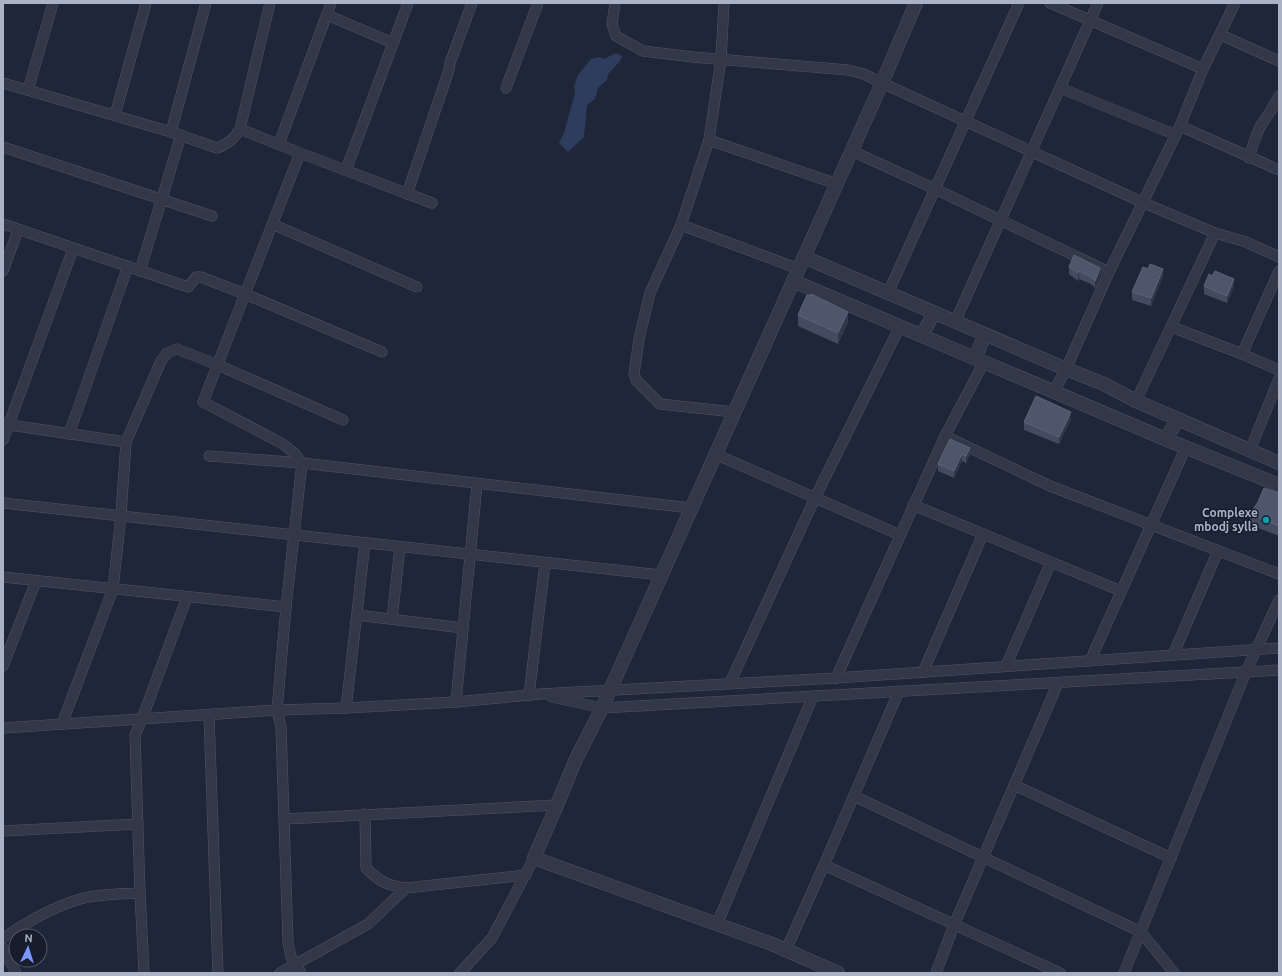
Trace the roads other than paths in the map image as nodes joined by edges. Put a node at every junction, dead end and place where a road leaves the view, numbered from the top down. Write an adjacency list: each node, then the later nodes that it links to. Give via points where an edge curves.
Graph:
1 (54, 3): 27 (street)
2 (146, 3): 29 (street)
3 (206, 3): 33 (street)
4 (270, 3): 31 (street)
5 (331, 3): 16 (street)
6 (408, 3): 19 (street)
7 (472, 3): 46 (street)
8 (538, 3): 25 (street)
9 (615, 3): 20 (street, via 612,24 616,36 627,43 643,51)
10 (724, 3): 20 (street)
11 (916, 3): 24 (street)
12 (1019, 3): 30 (street)
13 (1050, 3): 17 (street)
14 (1098, 3): 17 (street)
15 (1234, 3): 18 (street)
16 (327, 15): 19 (street); 36 (street)
17 (1090, 20): 22 (street); 26 (street)
18 (1221, 35): 21 (street); 22 (street)
19 (393, 43): 42 (street)
20 (721, 59): 24 (street, via 848,70); 35 (street)
21 (1279, 61)
22 (1203, 69): 32 (street)
23 (3, 83): 27 (street)
24 (882, 83): 30 (street); 38 (street)
25 (506, 88)
26 (1060, 88): 32 (street); 39 (street)
27 (28, 90): 29 (street)
28 (1279, 96): 41 (street, via 1253,142)
29 (115, 115): 33 (street)
30 (966, 121): 39 (street); 45 (street)
31 (240, 129): 34 (street, via 233,140 217,148); 36 (street)
32 (1178, 131): 41 (street); 48 (street)
33 (171, 132): 34 (street)
34 (181, 135): 47 (street)
35 (709, 140): 44 (street); 54 (street)
36 (279, 144): 40 (street)
37 (3, 147): 47 (street)
38 (852, 151): 44 (street); 45 (street)
39 (1032, 151): 48 (street); 51 (street)
40 (300, 153): 42 (street); 53 (street)
41 (1249, 158): 43 (street)
42 (346, 170): 46 (street)
43 (1279, 170)
44 (836, 184): 58 (street)
45 (935, 189): 51 (street); 67 (street)
46 (407, 194): 49 (street)
47 (162, 199): 50 (street); 62 (street)
48 (1144, 203): 56 (street); 64 (street)
49 (432, 204)
50 (212, 216)
51 (1001, 220): 64 (street); 70 (street)
52 (3, 224): 55 (street)
53 (272, 224): 66 (street); 68 (street)
54 (681, 225): 65 (street); 84 (street, via 650,293 634,374 636,380 660,404)
55 (18, 230): 57 (street); 61 (street)
56 (1215, 232): 59 (street); 72 (street)
57 (73, 249): 60 (street); 87 (street)
58 (804, 257): 65 (street); 67 (street)
59 (1279, 257)
60 (128, 266): 62 (street); 88 (street)
61 (3, 271)
62 (140, 271): 68 (street, via 188,287 196,277 201,277)
63 (1279, 271): 76 (street)
64 (1109, 272): 79 (street)
65 (796, 275): 71 (street); 84 (street)
66 (417, 287)
67 (888, 293): 69 (street)
68 (245, 294): 75 (street); 78 (street)
69 (934, 313): 70 (street); 73 (street)
70 (955, 322): 74 (street)
71 (900, 326): 73 (street); 101 (street)
72 (1172, 328): 76 (street); 83 (street)
73 (922, 335): 77 (street)
74 (985, 335): 77 (street); 79 (street)
75 (382, 352)
76 (1242, 354): 80 (street)
77 (980, 360): 82 (street); 89 (street)
78 (218, 365): 86 (street); 92 (street, via 177,349 167,353 152,380); 97 (street, via 203,402 283,444)
79 (1066, 369): 82 (street); 83 (street, via 1104,384)
80 (1279, 370)
81 (1279, 379): 94 (street)
82 (1054, 391): 90 (street)
83 (1136, 401): 85 (street)
84 (734, 412): 95 (street)
85 (1179, 419): 90 (street); 94 (street)
86 (343, 420)
87 (6, 425): 88 (street); 91 (street)
88 (69, 434): 92 (street)
89 (945, 436): 103 (street); 106 (street, via 1050,486)
90 (1165, 439): 93 (street)
91 (3, 440)
92 (126, 442): 105 (street)
93 (1186, 447): 100 (street); 106 (street)
94 (1250, 450): 98 (street)
95 (715, 454): 101 (street); 104 (street)
96 (209, 456): 97 (street)
97 (302, 463): 99 (street); 108 (street)
98 (1279, 463)
99 (477, 484): 104 (street); 113 (street)
100 (1279, 485)
101 (815, 498): 109 (street); 138 (street)
102 (3, 502): 105 (street)
103 (913, 505): 107 (street); 109 (street)
104 (691, 508): 117 (street)
105 (121, 516): 108 (street); 120 (street)
106 (1151, 525): 112 (street); 121 (street)
107 (983, 534): 115 (street); 135 (street)
108 (294, 535): 110 (street); 124 (street)
109 (900, 535): 137 (street)
110 (365, 543): 111 (street); 125 (street)
111 (400, 547): 113 (street); 126 (street)
112 (1218, 551): 116 (street); 130 (street)
113 (470, 554): 114 (street); 127 (street)
114 (545, 562): 117 (street); 143 (street)
115 (1051, 562): 121 (street); 133 (street)
116 (1279, 574)
117 (661, 575): 140 (street)
118 (3, 577): 119 (street)
119 (36, 581): 120 (street); 132 (street)
120 (113, 589): 122 (street); 151 (street)
121 (1121, 591): 131 (street)
122 (187, 596): 124 (street); 150 (street)
123 (1279, 600): 129 (street)
124 (286, 607): 148 (street)
125 (357, 615): 126 (street); 146 (street)
126 (392, 619): 127 (street)
127 (463, 628): 145 (street)
128 (1279, 648): 129 (street)
129 (1257, 649): 130 (street); 136 (street)
130 (1173, 655): 131 (street)
131 (1090, 660): 133 (street)
132 (3, 666)
133 (1006, 666): 135 (street)
134 (1279, 670): 136 (street)
135 (923, 672): 137 (street)
136 (1246, 672): 139 (street); 162 (street)
137 (836, 678): 138 (street)
138 (730, 683): 140 (street)
139 (1058, 683): 141 (street); 153 (street)
140 (609, 691): 142 (street); 147 (street)
141 (899, 692): 144 (street); 154 (street)
142 (540, 694): 143 (street); 147 (street)
143 (529, 695): 145 (street)
144 (813, 696): 147 (street); 167 (street)
145 (456, 702): 146 (street)
146 (346, 708): 148 (street)
147 (602, 708): 155 (street, via 576,759)
148 (277, 710): 149 (street); 157 (street)
149 (209, 715): 150 (street); 176 (street)
150 (142, 719): 151 (street); 158 (street, via 135,734)
151 (62, 724): 152 (street)
152 (3, 728)
153 (1014, 785): 160 (street); 162 (street)
154 (854, 796): 160 (street); 163 (street)
155 (557, 805): 156 (street); 161 (street)
156 (365, 814): 157 (street); 165 (street, via 366,868 377,879 390,886)
157 (284, 819): 173 (street, via 288,942 291,957)
158 (138, 824): 159 (street); 166 (street)
159 (3, 831)
160 (984, 857): 168 (street); 169 (street)
161 (534, 858): 164 (street); 167 (street)
162 (1171, 858): 169 (street)
163 (824, 865): 168 (street); 172 (street)
164 (526, 876): 165 (street); 178 (street, via 492,938)
165 (406, 888): 173 (street, via 368,924)
166 (140, 893): 170 (street, via 85,898 61,905 41,914); 175 (street)
167 (717, 924): 172 (street)
168 (954, 925): 180 (street); 181 (street)
169 (1141, 932): 182 (street); 183 (street)
170 (3, 938)
171 (3, 948): 174 (street)
172 (786, 950): 179 (street)
173 (298, 969): 177 (street)
174 (16, 973)
175 (144, 973)
176 (218, 973)
177 (280, 973)
178 (460, 973)
179 (838, 973)
180 (936, 973)
181 (1060, 973)
182 (1124, 973)
183 (1174, 973)

